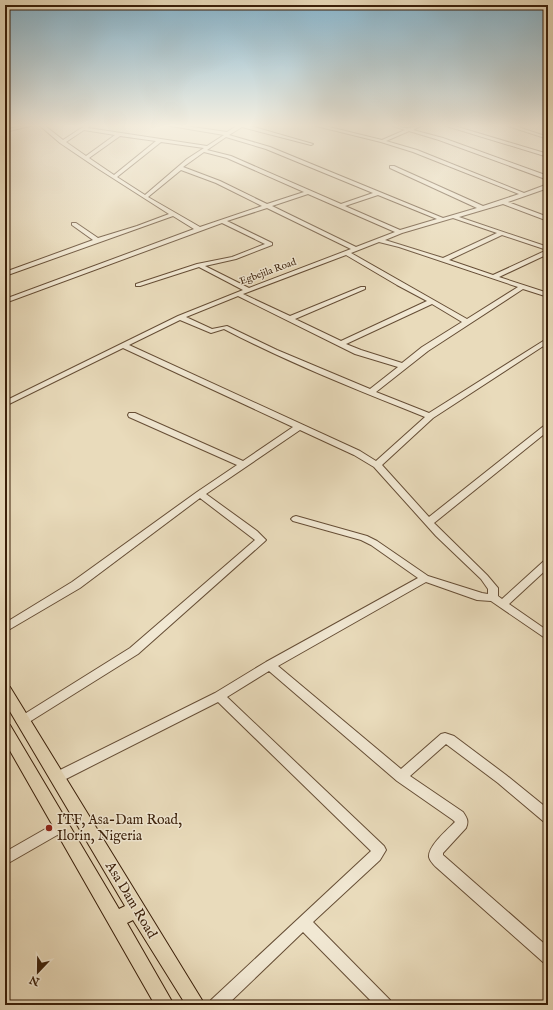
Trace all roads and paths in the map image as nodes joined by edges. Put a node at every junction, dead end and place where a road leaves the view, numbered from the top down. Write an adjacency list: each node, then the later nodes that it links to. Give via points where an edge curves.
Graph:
1 (107, 172): 10 (street)
2 (120, 172): 10 (street)
3 (176, 172): 16 (street)
4 (192, 172): 19 (street)
5 (263, 172): 13 (street)
6 (328, 172): 14 (street)
7 (403, 172): 20 (street)
8 (469, 172): 15 (street)
9 (532, 172): 11 (street)
10 (114, 177): 16 (street)
11 (548, 178)
12 (546, 188): 15 (street, Egbejila Road)
13 (308, 192): 18 (street); 19 (street)
14 (380, 193): 18 (street); 24 (street)
15 (525, 194): 17 (street, Egbejila Road)
16 (145, 197): 21 (street)
17 (503, 202): 20 (street, Egbejila Road); 23 (street)
18 (340, 206): 28 (street)
19 (268, 207): 25 (street); 32 (street)
20 (482, 208): 22 (street, Egbejila Road)
21 (173, 214): 27 (street); 30 (street)
22 (452, 216): 24 (street, Egbejila Road); 29 (street)
23 (548, 219)
24 (441, 220): 28 (street, Egbejila Road)
25 (224, 222): 27 (street); 36 (street, via 270,244 234,258)
26 (74, 224): 30 (street)
27 (199, 229): 46 (street)
28 (400, 232): 31 (street, Egbejila Road)
29 (500, 234): 33 (street); 35 (street)
30 (97, 240): 37 (street)
31 (378, 240): 32 (street, Egbejila Road); 35 (street)
32 (356, 249): 34 (street, Egbejila Road)
33 (548, 251): 38 (street)
34 (347, 253): 42 (street, Egbejila Road); 45 (street)
35 (444, 260): 38 (street)
36 (199, 265): 39 (street); 42 (street)
37 (5, 274)
38 (493, 277): 40 (street)
39 (138, 285)
40 (522, 287): 44 (street); 49 (street)
41 (363, 288): 48 (street)
42 (249, 290): 43 (street, Egbejila Road)
43 (238, 294): 47 (street, Egbejila Road); 48 (street)
44 (548, 295)
45 (432, 301): 49 (street); 51 (street)
46 (5, 302)
47 (180, 318): 52 (street, Egbejila Road); 54 (street, via 211,331 225,327 274,352)
48 (289, 319): 51 (street)
49 (466, 322): 53 (street)
50 (548, 340): 57 (street)
51 (340, 344): 53 (street)
52 (123, 345): 55 (street, Egbejila Road); 58 (street)
53 (403, 366): 54 (street)
54 (371, 392): 57 (street)
55 (5, 404)
56 (132, 416): 60 (street)
57 (430, 416): 61 (street)
58 (298, 427): 60 (street); 61 (street, via 357,453)
59 (548, 427): 64 (street)
60 (243, 464): 62 (street)
61 (377, 465): 64 (street)
62 (200, 494): 68 (street, via 76,585); 73 (street, via 261,540 134,651)
63 (296, 519): 66 (street, via 364,538)
64 (429, 522): 67 (street, via 484,577 493,588)
65 (548, 562): 67 (street)
66 (425, 578): 67 (street); 70 (street)
67 (497, 602): 69 (street)
68 (5, 628)
69 (548, 636)
70 (270, 665): 72 (street); 76 (street)
71 (5, 691): 73 (main road, Asa Dam Road)
72 (219, 696): 75 (street); 82 (street, via 379,850)
73 (22, 720): 75 (main road, Asa Dam Road)
74 (5, 729): 78 (main road, Asa Dam Road)
75 (58, 777): 80 (main road, Asa Dam Road)
76 (401, 777): 77 (street, via 445,738 502,779); 83 (street, via 461,820 461,824 437,850 436,857)
77 (548, 817)
78 (61, 826): 79 (street); 81 (main road, Asa Dam Road)
79 (5, 859)
80 (136, 909): 81 (main road); 85 (main road, Asa Dam Road)
81 (115, 920): 84 (main road, Asa Dam Road)
82 (303, 922): 86 (street); 87 (street)
83 (548, 957)
84 (164, 1005)
85 (196, 1005)
86 (216, 1005)
87 (385, 1005)

